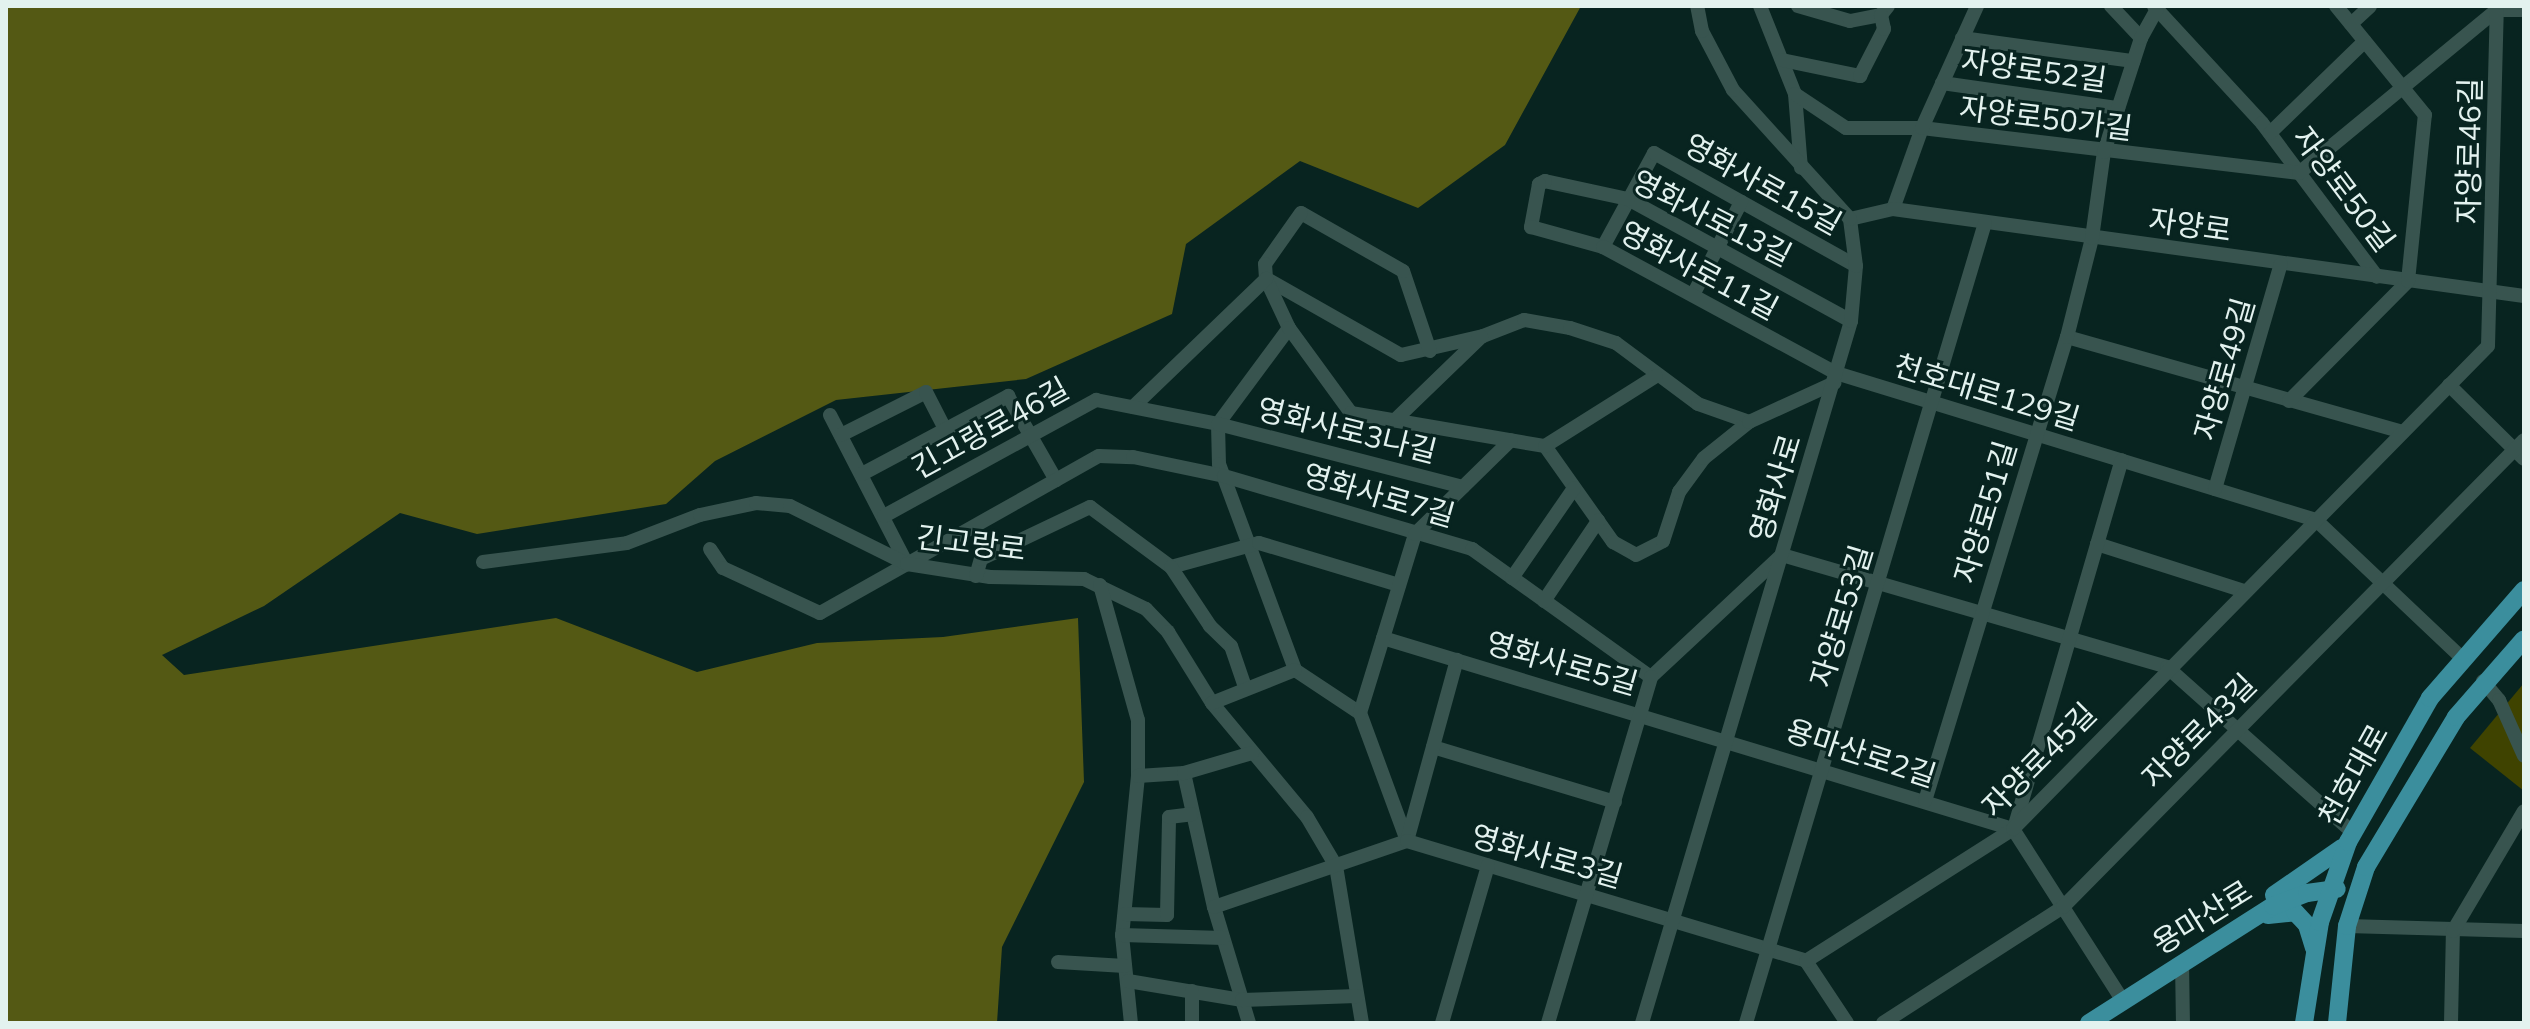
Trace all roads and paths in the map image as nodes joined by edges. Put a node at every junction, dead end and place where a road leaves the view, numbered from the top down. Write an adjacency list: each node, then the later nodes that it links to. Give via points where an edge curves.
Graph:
1 (1697, 6): 25 (street, via 1702,31 1733,90)
2 (1760, 6): 16 (street)
3 (1798, 6): 11 (street, via 1850,21)
4 (1977, 6): 13 (street)
5 (2111, 6): 14 (street, 자양로52길)
6 (2336, 6): 12 (street)
7 (2370, 6): 12 (street)
8 (2155, 7): 14 (street, 자양로52길); 23 (street, 자양로50길)
9 (2497, 10): 10 (street); 19 (street); 41 (street, 자양로46길)
10 (2524, 10)
11 (1884, 11): 16 (street, via 1884,29 1860,76)
12 (2351, 24): 15 (street)
13 (1962, 38): 17 (street, 자양로52길); 18 (street)
14 (2141, 38): 17 (street, 자양로52길)
15 (2365, 41): 19 (street); 23 (street, 자양로50길)
16 (1782, 60): 20 (street)
17 (2133, 61): 21 (street, 자양로52길)
18 (1942, 83): 21 (street, 자양로52길); 22 (street)
19 (2405, 88): 26 (street); 40 (street, via 2425,115)
20 (1795, 94): 22 (street, 자양로50가길, via 1846,128); 25 (street)
21 (2118, 108): 24 (street, 자양로52길)
22 (1922, 128): 24 (street, 자양로50가길); 29 (street)
23 (2270, 133): 26 (street, 자양로50길)
24 (2104, 152): 26 (street, 자양로50가길); 33 (street, 자양로52길)
25 (1801, 168): 30 (street)
26 (2299, 173): 38 (street, 자양로50길)
27 (1628, 199): 28 (street, 영화사로15길, via 1654,153); 32 (street, 영화사로13길, via 1545,181 1539,184); 34 (street, 영화사로15길); 35 (street, 영화사로13길)
28 (1741, 202): 35 (street); 37 (street, 영화사로15길)
29 (1893, 209): 30 (street, 자양로); 31 (street, 자양로)
30 (1850, 219): 37 (street, 영화사로)
31 (1985, 223): 33 (street, 자양로); 54 (street, 자양로53길)
32 (1531, 227): 34 (street, 영화사로11길)
33 (2092, 238): 36 (street, 자양로); 47 (street, 자양로51길)
34 (1603, 247): 42 (street, 영화사로11길)
35 (1717, 248): 42 (street); 44 (street, 영화사로13길)
36 (2281, 264): 38 (street, 자양로); 52 (street, 자양로49길)
37 (1856, 266): 44 (street, 영화사로)
38 (2377, 277): 40 (street, 자양로)
39 (1266, 279): 45 (street); 48 (street, via 1401,355); 48 (street, via 1265,264 1301,213 1403,271); 55 (street)
40 (2408, 281): 41 (street, 자양로); 53 (street)
41 (2493, 292): 43 (street, 자양로); 51 (street, 자양로45길, via 2488,346)
42 (1693, 295): 50 (street, 영화사로11길)
43 (2524, 296)
44 (1851, 321): 50 (street, 영화사로)
45 (1289, 328): 57 (street, via 1351,413); 59 (street)
46 (1483, 336): 48 (street); 49 (street, via 1524,320 1570,328 1616,343); 57 (street)
47 (2067, 337): 52 (street); 62 (street, 자양로51길)
48 (1430, 351)
49 (1656, 376): 58 (street, via 1698,404); 66 (street)
50 (1835, 378): 54 (street, 천호대로129길); 58 (street); 82 (street, 영화사로)
51 (2449, 385): 61 (street, 자양로45길); 67 (street)
52 (2246, 389): 53 (street); 74 (street, 자양로49길)
53 (2289, 401): 61 (street)
54 (1932, 402): 62 (street, 천호대로129길); 88 (street, 자양로53길)
55 (1133, 407): 59 (street, 긴고랑로46길); 64 (street, 긴고랑로46길, via 1096,400)
56 (830, 415): 63 (street)
57 (1395, 420): 65 (street)
58 (1749, 422): 77 (street, via 1704,458 1679,492 1663,541 1636,555 1613,542)
59 (1218, 424): 70 (street); 72 (street, 영화사로3나길)
60 (945, 429): 63 (street, via 926,392); 64 (street, via 1008,396); 69 (street)
61 (2403, 432): 76 (street, 자양로45길)
62 (2037, 434): 68 (street, 천호대로129길); 95 (street, 자양로51길)
63 (841, 435): 69 (street)
64 (1031, 436): 71 (street); 75 (street, 긴고랑로46길)
65 (1511, 440): 66 (street); 72 (street)
66 (1545, 446): 73 (street)
67 (2521, 449): 89 (street, 자양로43길)
68 (2122, 460): 74 (street, 천호대로129길); 79 (street)
69 (862, 474): 75 (street)
70 (1224, 476): 71 (street, 영화사로7길, via 1133,457 1099,456); 78 (street, 영화사로7길); 80 (street)
71 (1056, 480): 84 (street, 영화사로7길)
72 (1463, 487): 78 (street)
73 (1574, 488): 77 (street); 87 (street)
74 (2215, 489): 76 (street, 천호대로129길)
75 (884, 516): 84 (street)
76 (2316, 520): 89 (street, 천호대로129길); 93 (street, 자양로45길)
77 (1598, 521): 94 (street)
78 (1415, 534): 87 (street, 영화사로7길, via 1472,549); 91 (street)
79 (2097, 544): 93 (street); 97 (street)
80 (1247, 545): 85 (street); 91 (street, via 1259,543); 102 (street)
81 (710, 549): 84 (street, 영화사로7길, via 723,568 820,613)
82 (1782, 555): 88 (street); 103 (street); 110 (street, 영화사로)
83 (483, 562): 84 (street, 긴고랑로, via 627,543 700,515 756,503 790,506)
84 (907, 564): 86 (street, 긴고랑로)
85 (1171, 567): 86 (street, via 1090,507 981,559); 105 (street, via 1210,626 1231,646)
86 (976, 576): 90 (street, 긴고랑로, via 1084,579)
87 (1512, 578): 94 (street, 영화사로7길)
88 (1878, 583): 95 (street); 114 (street, 자양로53길)
89 (2382, 583): 99 (street, 천호대로129길); 109 (street, 자양로43길)
90 (1100, 585): 106 (street, 긴고랑로, via 1146,609 1168,632); 116 (street, via 1138,720)
91 (1399, 585): 96 (street)
92 (2524, 590): 99 (main road, 천호대로)
93 (2244, 591): 101 (street, 자양로45길)
94 (1544, 601): 103 (street, 영화사로7길)
95 (1981, 613): 97 (street); 117 (street, 자양로51길)
96 (1383, 638): 100 (street, 영화사로5길); 107 (street)
97 (2068, 639): 101 (street); 121 (street)
98 (2524, 639): 104 (main road, 천호대로)
99 (2461, 657): 122 (main road, 천호대로, via 2415,723)
100 (1457, 660): 108 (street, 영화사로5길); 111 (street)
101 (2167, 667): 109 (street); 121 (street, 자양로45길)
102 (1295, 670): 105 (street); 107 (street)
103 (1651, 677): 108 (street)
104 (2483, 681): 113 (street, via 2499,700); 127 (main road, 천호대로, via 2404,798)
105 (1245, 687): 106 (street)
106 (1212, 703): 112 (street, 긴고랑로)
107 (1360, 713): 123 (street)
108 (1641, 713): 110 (street, 영화사로5길); 118 (street)
109 (2237, 730): 122 (street); 130 (street, 자양로43길)
110 (1727, 738): 114 (street, 용마산로2길); 133 (street, 영화사로)
111 (1433, 747): 118 (street); 123 (street)
112 (1252, 753): 115 (street); 124 (street, 긴고랑로, via 1307,817)
113 (2524, 756)
114 (1823, 768): 117 (street, 용마산로2길); 139 (street, 자양로53길)
115 (1184, 773): 116 (street); 120 (street)
116 (1138, 776): 131 (street)
117 (1925, 801): 121 (street, 용마산로2길)
118 (1615, 802): 128 (street)
119 (2524, 811): 135 (street)
120 (1192, 814): 129 (street); 131 (street, via 1169,817 1167,915)
121 (2013, 829): 130 (street); 141 (street, 자양로45길)
122 (2350, 838): 126 (main road, 천호대로); 132 (main road)
123 (1407, 841): 124 (street); 125 (street, 영화사로3길)
124 (1336, 866): 129 (street); 146 (street, 긴고랑로)
125 (1488, 866): 128 (street, 영화사로3길); 153 (street)
126 (2329, 888): 127 (main road, 용마산로); 132 (main road, 용마산로); 140 (main road, 천호대로)
127 (2356, 892): 134 (main road, 천호대로)
128 (1588, 895): 133 (street, 영화사로3길); 154 (street)
129 (1214, 907): 138 (street)
130 (2063, 907): 148 (street); 158 (street, 자양로43길)
131 (1125, 914): 137 (street)
132 (2249, 919): 140 (main road, via 2295,912 2310,931); 143 (main road, 용마산로)
133 (1673, 920): 139 (street, 영화사로3길); 155 (street, 영화사로)
134 (2347, 926): 135 (street); 162 (main road, 천호대로)
135 (2453, 931): 136 (street); 163 (street)
136 (2524, 931)
137 (1122, 935): 138 (street); 144 (street)
138 (1223, 938): 147 (street)
139 (1768, 949): 141 (street, 영화사로3길); 156 (street, 자양로53길)
140 (2314, 951): 161 (main road, 천호대로)
141 (1806, 961): 157 (street)
142 (1058, 962): 144 (street)
143 (2182, 962): 148 (main road, 용마산로); 160 (street)
144 (1126, 974): 145 (street); 149 (street)
145 (1192, 991): 147 (street); 150 (street)
146 (1357, 996): 147 (street); 152 (street, 긴고랑로)
147 (1242, 1000): 151 (street)
148 (2123, 1001): 159 (main road, 용마산로)
149 (1131, 1023)
150 (1192, 1023)
151 (1249, 1023)
152 (1362, 1023)
153 (1442, 1023)
154 (1548, 1023)
155 (1642, 1023)
156 (1746, 1023)
157 (1847, 1023)
158 (1883, 1023)
159 (2089, 1023)
160 (2183, 1023)
161 (2304, 1023)
162 (2337, 1023)
163 (2451, 1023)

